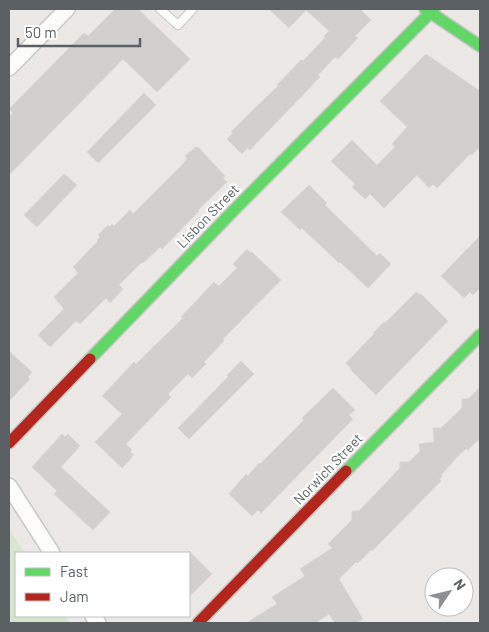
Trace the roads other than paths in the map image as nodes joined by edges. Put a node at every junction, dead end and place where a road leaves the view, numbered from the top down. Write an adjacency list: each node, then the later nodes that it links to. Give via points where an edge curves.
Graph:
1 (67, 9): 6 (street)
2 (160, 9): 3 (lane, via 178,25)
3 (193, 9)
4 (430, 10): 5 (street); 8 (street, Lisbon Street)
5 (480, 46)
6 (9, 68)
7 (480, 335): 11 (street, Norwich Street)
8 (9, 443)
9 (9, 486): 10 (street)
10 (51, 552)
11 (198, 623)

